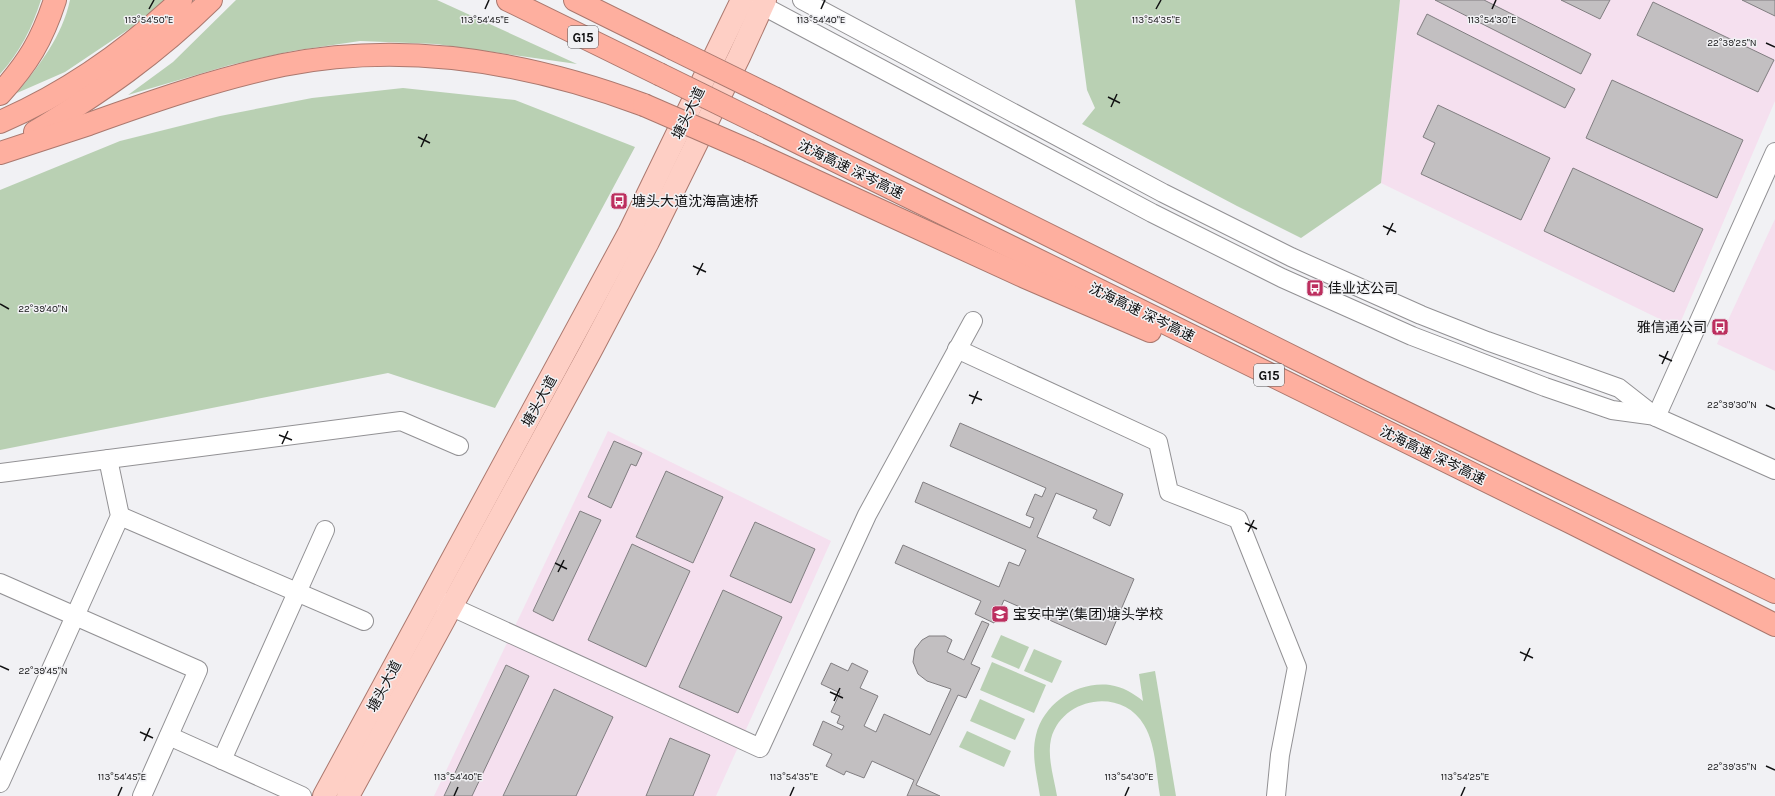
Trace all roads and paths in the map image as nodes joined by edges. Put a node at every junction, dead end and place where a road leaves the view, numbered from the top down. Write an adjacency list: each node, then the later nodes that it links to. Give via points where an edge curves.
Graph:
1 (55, 0): 9 (highway, via 35,50)
2 (182, 0): 10 (highway, via 102,64 47,98)
3 (211, 0): 11 (highway, via 112,84)
4 (508, 0): 15 (highway, 沈海高速 深岑高速 / G15, bridge)
5 (574, 0): 25 (highway, 沈海高速 深岑高速 / G15, bridge, via 1354,387)
6 (742, 0): 26 (main road, 塘头大道, via 629,233)
7 (802, 0): 16 (street, via 1234,229 1421,315 1619,388)
8 (760, 2): 16 (street, via 1216,247 1301,287 1412,336 1545,387 1612,410); 26 (main road, 塘头大道, via 740,56 648,242)
9 (0, 94)
10 (0, 122)
11 (1, 152): 15 (highway, bridge, via 167,96 284,65 370,56 441,57 489,63 549,75 644,105 1105,312)
12 (1775, 152): 16 (street)
13 (973, 321): 14 (street)
14 (957, 349): 26 (street, via 867,515 760,748); 37 (street, via 1158,442 1169,492 1238,519 1297,667 1280,755)
15 (1311, 395): 29 (highway, 沈海高速 深岑高速 / G15, via 1715,593)
16 (1656, 417): 19 (street)
17 (459, 446): 18 (street, via 401,421)
18 (108, 459): 20 (street); 21 (street)
19 (1775, 470)
20 (0, 473)
21 (120, 516): 24 (street); 27 (street)
22 (324, 530): 24 (street)
23 (0, 584): 27 (street)
24 (297, 592): 28 (street); 31 (street)
25 (1775, 592)
26 (441, 602): 35 (main road, 塘头大道); 36 (main road, 塘头大道)
27 (75, 617): 30 (street, via 198,670); 32 (street)
28 (364, 621)
29 (1775, 625)
30 (169, 736): 31 (street); 33 (street)
31 (222, 760): 34 (street)
32 (0, 783)
33 (142, 796)
34 (302, 796)
35 (324, 796)
36 (348, 796)
37 (1276, 796)

